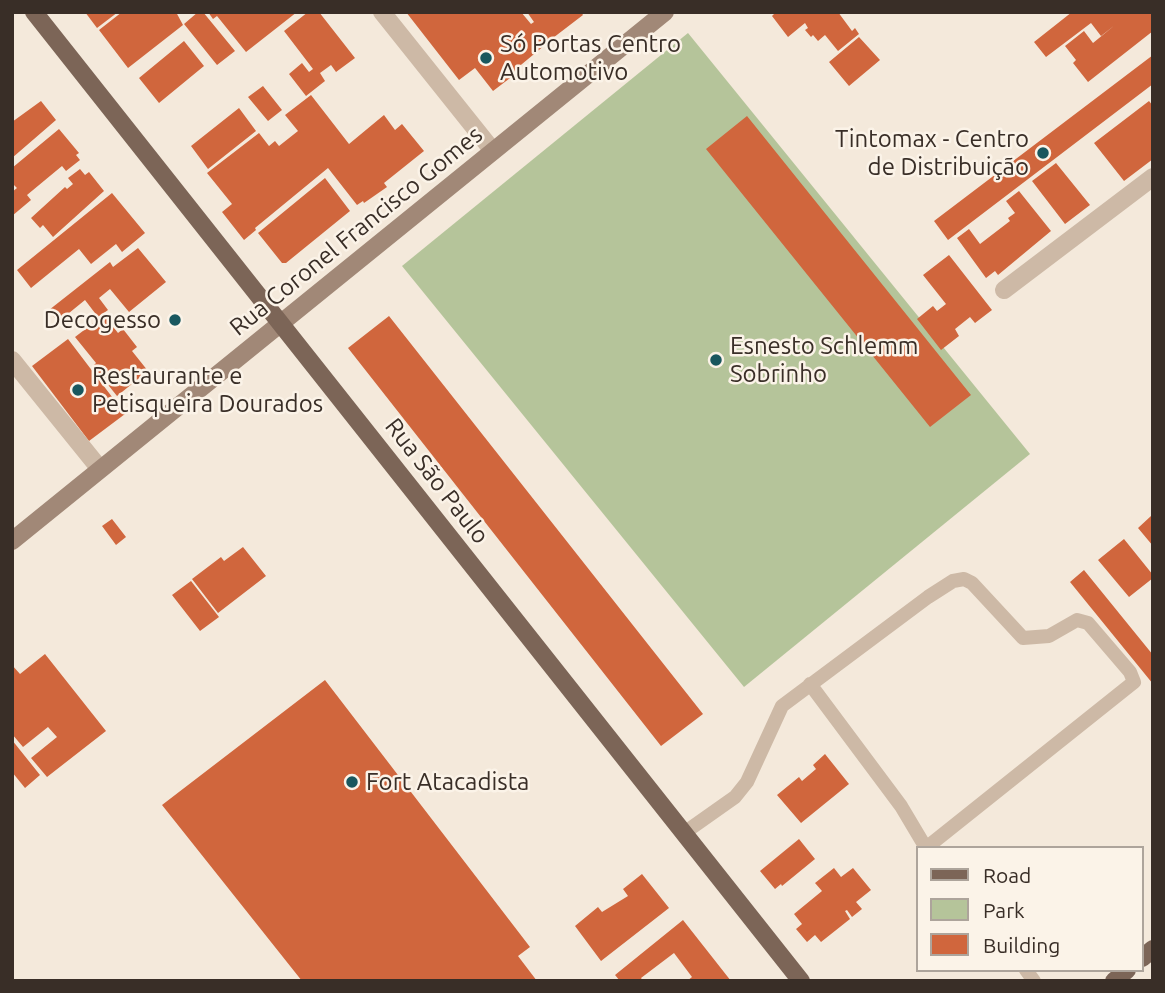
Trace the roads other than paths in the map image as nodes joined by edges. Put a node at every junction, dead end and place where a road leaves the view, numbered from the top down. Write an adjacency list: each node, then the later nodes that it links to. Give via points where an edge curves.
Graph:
1 (34, 12): 7 (main road, Rua São Paulo)
2 (382, 12): 4 (street)
3 (665, 12): 4 (main road, Rua Coronel Francisco Gomes)
4 (493, 152): 7 (main road, Rua Coronel Francisco Gomes)
5 (1153, 177): 6 (street)
6 (1004, 290)
7 (280, 324): 9 (main road, Rua Coronel Francisco Gomes); 12 (main road, Rua São Paulo)
8 (12, 360): 9 (street)
9 (100, 470): 10 (main road, Rua Coronel Francisco Gomes)
10 (12, 541)
11 (810, 684): 12 (lane, via 782,706 747,782 735,797); 13 (lane, via 901,806); 14 (lane, via 928,597 964,579 1023,638 1049,636 1077,620 1088,622 1135,679)
12 (684, 833): 15 (main road, Rua São Paulo)
13 (925, 846)
14 (928, 846)
15 (801, 981)

